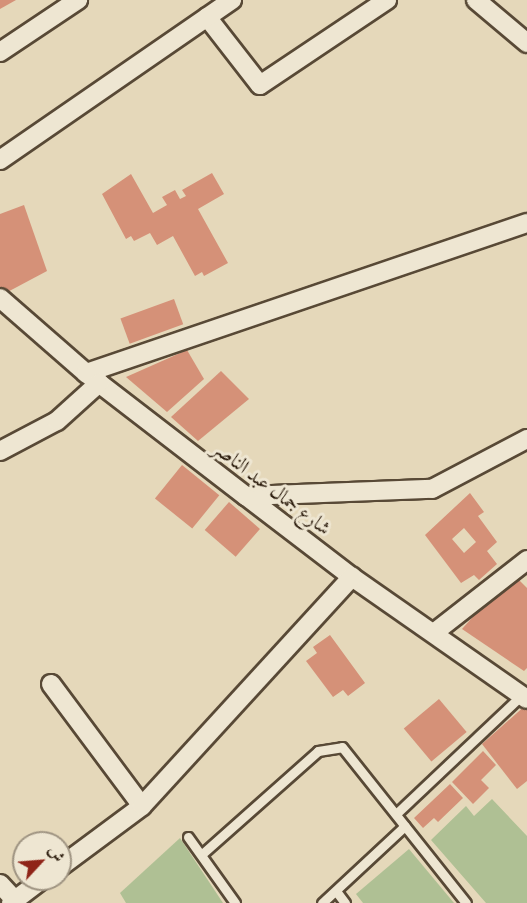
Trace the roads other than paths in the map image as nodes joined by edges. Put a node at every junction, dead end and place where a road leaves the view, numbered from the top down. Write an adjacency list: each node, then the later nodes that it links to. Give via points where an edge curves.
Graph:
1 (78, 0): 7 (street)
2 (232, 0): 5 (street)
3 (387, 0): 5 (street, via 260,85)
4 (476, 0): 6 (street)
5 (207, 18): 8 (street)
6 (527, 43)
7 (0, 52)
8 (0, 160)
9 (527, 223): 11 (street)
10 (2, 303): 11 (street, شارع جمال عبد الناصر)
11 (92, 378): 13 (street, via 57,421); 14 (street, شارع جمال عبد الناصر)
12 (527, 439): 14 (street, via 432,489)
13 (0, 451)
14 (246, 496): 16 (street, شارع جمال عبد الناصر)
15 (527, 560): 17 (street)
16 (352, 577): 17 (street, شارع جمال عبد الناصر); 20 (street)
17 (435, 632): 19 (street, شارع جمال عبد الناصر)
18 (51, 684): 20 (street)
19 (523, 691): 21 (lane)
20 (142, 806): 25 (street)
21 (396, 814): 22 (lane); 24 (lane, via 342,747 326,747)
22 (405, 826): 28 (lane); 33 (lane)
23 (188, 837): 24 (lane)
24 (202, 854): 30 (lane)
25 (72, 858)
26 (0, 884): 29 (street)
27 (27, 891): 29 (street)
28 (336, 891): 31 (lane); 32 (lane)
29 (13, 902)
30 (234, 903)
31 (322, 903)
32 (345, 903)
33 (466, 903)

